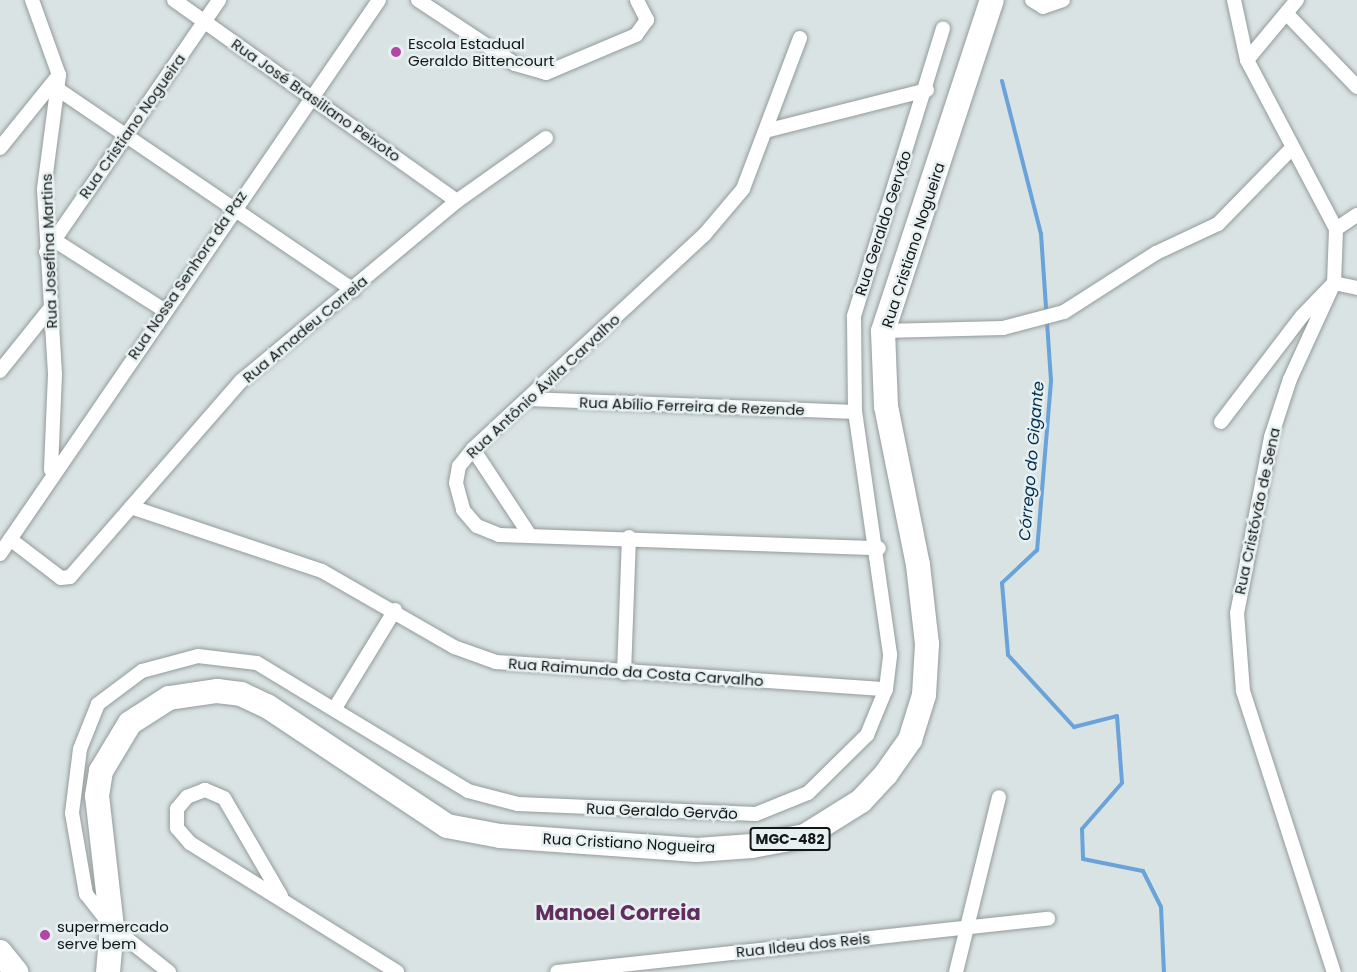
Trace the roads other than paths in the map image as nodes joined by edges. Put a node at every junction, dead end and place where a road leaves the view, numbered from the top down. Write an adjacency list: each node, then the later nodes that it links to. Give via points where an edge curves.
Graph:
1 (32, 0): 17 (street, Rua Josefina Martins)
2 (174, 0): 13 (street, Rua José Brasiliano Peixoto)
3 (219, 0): 13 (street, Rua Cristiano Nogueira)
4 (379, 0): 21 (street, Rua Nossa Senhora da Paz)
5 (418, 0): 6 (street, via 535,73 560,69 627,40 645,26)
6 (637, 0)
7 (992, 0): 38 (highway, Rua Cristiano Nogueira / MGC-482)
8 (1032, 0): 9 (street, via 1042,6)
9 (1063, 0)
10 (1234, 0): 16 (street)
11 (1298, 0): 12 (street)
12 (1287, 14): 16 (street); 18 (street)
13 (205, 22): 21 (street, Rua José Brasiliano Peixoto); 23 (street, Rua Cristiano Nogueira)
14 (943, 28): 20 (street, Rua Geraldo Gervão)
15 (800, 38): 22 (street, Rua Antônio Ávila Carvalho)
16 (1247, 60): 26 (street)
17 (59, 75): 19 (street, Rua Josefina Martins); 25 (street)
18 (1357, 87)
19 (60, 90): 23 (street); 32 (street, Rua Josefina Martins, via 44,189)
20 (927, 90): 22 (street); 41 (street, Rua Geraldo Gervão, via 854,316)
21 (312, 95): 27 (street, Rua José Brasiliano Peixoto); 28 (street, Rua Nossa Senhora da Paz)
22 (769, 130): 40 (street, Rua Antônio Ávila Carvalho, via 743,189 705,234)
23 (126, 132): 28 (street); 31 (street, Rua Cristiano Nogueira)
24 (546, 138): 27 (street, Rua Amadeu Correia)
25 (2, 140)
26 (1292, 148): 30 (street); 38 (street, via 1218,224 1147,258 1064,312 1030,324)
27 (457, 201): 35 (street, Rua Amadeu Correia)
28 (234, 206): 35 (street); 36 (street, Rua Nossa Senhora da Paz)
29 (1357, 215): 30 (street)
30 (1336, 228): 33 (street, Rua Cristóvão de Sena)
31 (54, 240): 32 (street, Rua Cristiano Nogueira); 36 (street)
32 (46, 252): 37 (street, Rua Josefina Martins)
33 (1334, 283): 34 (street); 42 (street, via 1302,316); 67 (street, Rua Cristóvão de Sena, via 1290,379 1271,437 1237,613 1244,691)
34 (1357, 288)
35 (352, 290): 45 (street, Rua Amadeu Correia, via 241,381)
36 (164, 310): 44 (street, Rua Nossa Senhora da Paz)
37 (48, 311): 39 (street); 44 (street, Rua Josefina Martins, via 55,374)
38 (883, 331): 58 (highway, Rua Cristiano Nogueira / MGC-482, via 886,406 918,565 926,654 924,695 910,740 861,801 805,836 752,846 697,850 500,836 447,826 427,815 267,706 241,694 193,693 149,706 113,744 100,771 97,796)
39 (0, 371)
40 (529, 399): 41 (street, Rua Abílio Ferreira de Rezende); 43 (street, Rua Antônio Ávila Carvalho)
41 (855, 412): 49 (street, Rua Geraldo Gervão)
42 (1221, 422)
43 (473, 449): 46 (street); 46 (street, Rua Antônio Ávila Carvalho, via 459,466 463,510 477,526 499,535)
44 (51, 472): 48 (street, Rua Nossa Senhora da Paz)
45 (131, 507): 48 (street, Rua Amadeu Correia, via 66,579); 51 (street, Rua Raimundo da Costa Carvalho, via 322,571)
46 (528, 534): 47 (street, Rua Antônio Ávila Carvalho)
47 (629, 537): 49 (street, Rua Antônio Ávila Carvalho); 52 (street)
48 (9, 539): 50 (street, Rua Nossa Senhora da Paz)
49 (879, 548): 53 (street, Rua Geraldo Gervão, via 888,615)
50 (0, 554)
51 (395, 610): 52 (street, Rua Raimundo da Costa Carvalho, via 454,647 496,662); 54 (street)
52 (624, 673): 53 (street, Rua Raimundo da Costa Carvalho)
53 (886, 688): 54 (street, Rua Geraldo Gervão, via 867,735 837,769 808,793 756,814 490,800 468,791)
54 (335, 708): 58 (street, Rua Geraldo Gervão, via 257,663 198,656 142,671 98,704 80,749 72,813 86,894)
55 (999, 797): 59 (street)
56 (281, 896): 56 (street, via 189,843 177,828 177,809 187,797 205,790 224,798); 64 (street)
57 (1048, 919): 59 (street, Rua Ildeu dos Reis)
58 (112, 927): 62 (highway, MGC-482); 63 (street, Rua Geraldo Gervão)
59 (966, 928): 65 (street, Rua Ildeu dos Reis); 66 (street)
60 (0, 952): 61 (highway)
61 (16, 972)
62 (108, 972)
63 (169, 972)
64 (397, 972)
65 (557, 972)
66 (956, 972)
67 (1334, 972)

